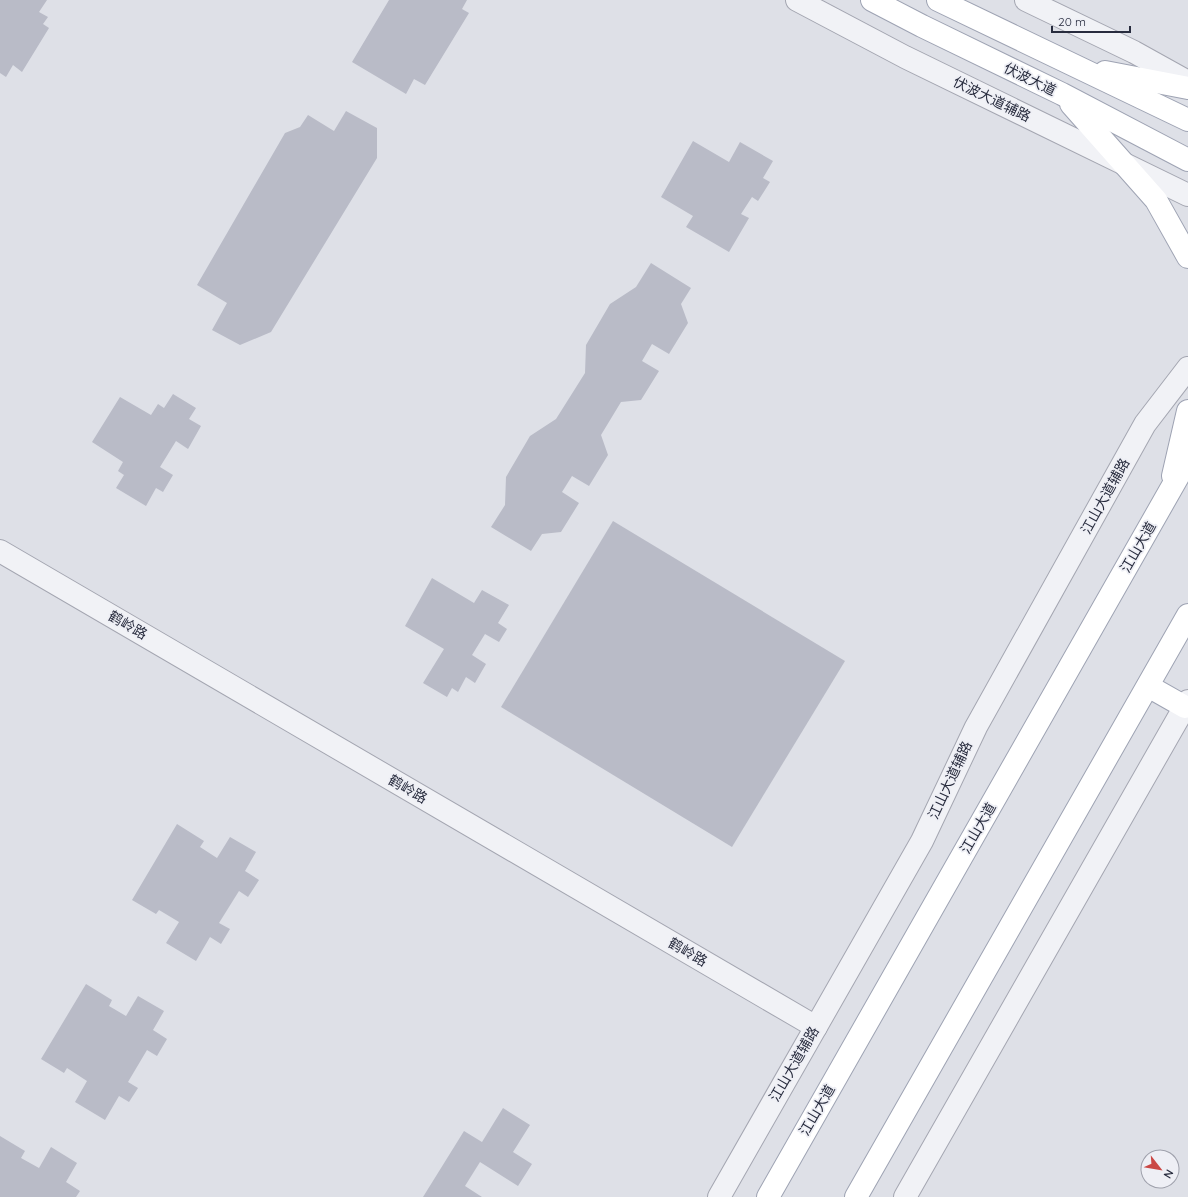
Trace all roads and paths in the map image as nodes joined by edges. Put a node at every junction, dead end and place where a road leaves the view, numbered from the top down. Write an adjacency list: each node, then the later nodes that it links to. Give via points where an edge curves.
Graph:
1 (797, 0): 11 (street, 伏波大道辅路, via 905,57)
2 (872, 0): 8 (main road, 伏波大道)
3 (938, 0): 5 (main road)
4 (1026, 0): 6 (street, via 1134,52)
5 (1073, 65): 7 (main road); 9 (main road)
6 (1188, 82)
7 (1188, 88)
8 (1062, 94): 10 (main road, 伏波大道); 11 (main road)
9 (1188, 120)
10 (1188, 160)
11 (1123, 163): 12 (street, 伏波大道辅路); 13 (main road, via 1156,200)
12 (1188, 194)
13 (1188, 257)
14 (1188, 368): 22 (street, 江山大道辅路, via 1145,424 976,727 922,841)
15 (1188, 411): 17 (main road)
16 (1188, 459): 17 (main road, 江山大道)
17 (1169, 493): 24 (main road, 江山大道)
18 (0, 551): 22 (street, 鹤岭路)
19 (1188, 615): 20 (main road)
20 (1148, 686): 21 (main road); 25 (main road)
21 (1186, 704): 26 (street)
22 (816, 1027): 23 (street, 江山大道辅路)
23 (719, 1197)
24 (768, 1197)
25 (856, 1197)
26 (905, 1197)

